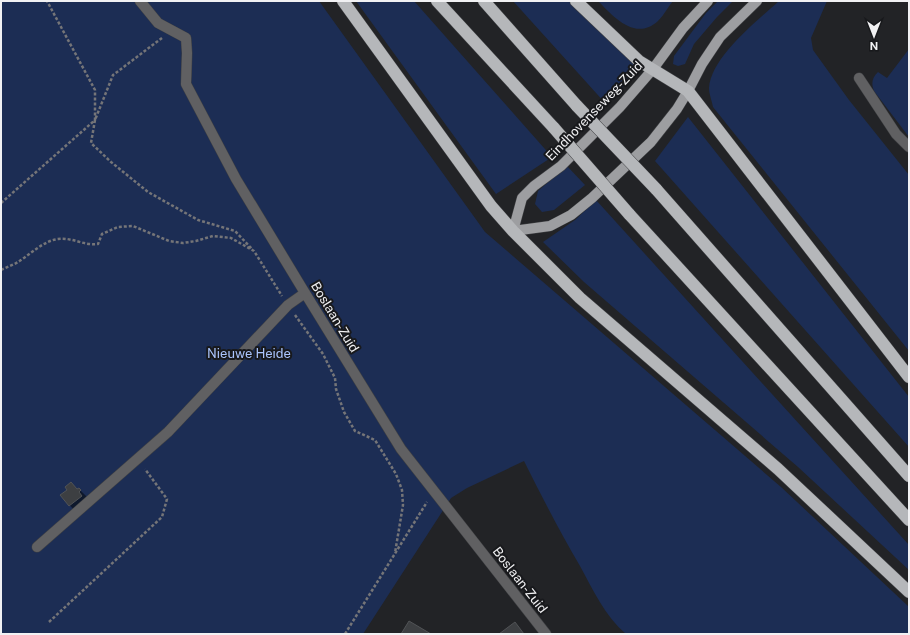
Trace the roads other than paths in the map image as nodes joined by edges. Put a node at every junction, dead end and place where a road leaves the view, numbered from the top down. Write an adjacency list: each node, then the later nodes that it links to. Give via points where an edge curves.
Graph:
1 (140, 1): 13 (street, Boslaan-Zuid, via 158,23 186,38 186,84 236,179)
2 (343, 1): 12 (highway, via 491,206)
3 (437, 1): 16 (highway, bridge)
4 (484, 1): 15 (highway, bridge, via 577,106 656,189)
5 (576, 1): 8 (highway, via 619,44)
6 (708, 1): 8 (main road, Eindhovenseweg-Zuid, via 683,28)
7 (757, 1): 10 (main road, via 720,37)
8 (653, 69): 10 (highway); 12 (main road, Eindhovenseweg-Zuid, via 620,107 561,166 522,198)
9 (859, 78): 11 (street, via 896,134)
10 (688, 91): 12 (main road, via 651,142 571,215 550,226); 14 (highway)
11 (909, 147)
12 (513, 231): 18 (highway, via 580,298 778,469)
13 (305, 293): 17 (street, via 288,305 168,432); 19 (street, Boslaan-Zuid, via 401,449)
14 (909, 377)
15 (909, 476)
16 (909, 520)
17 (37, 547)
18 (909, 592)
19 (546, 634)

